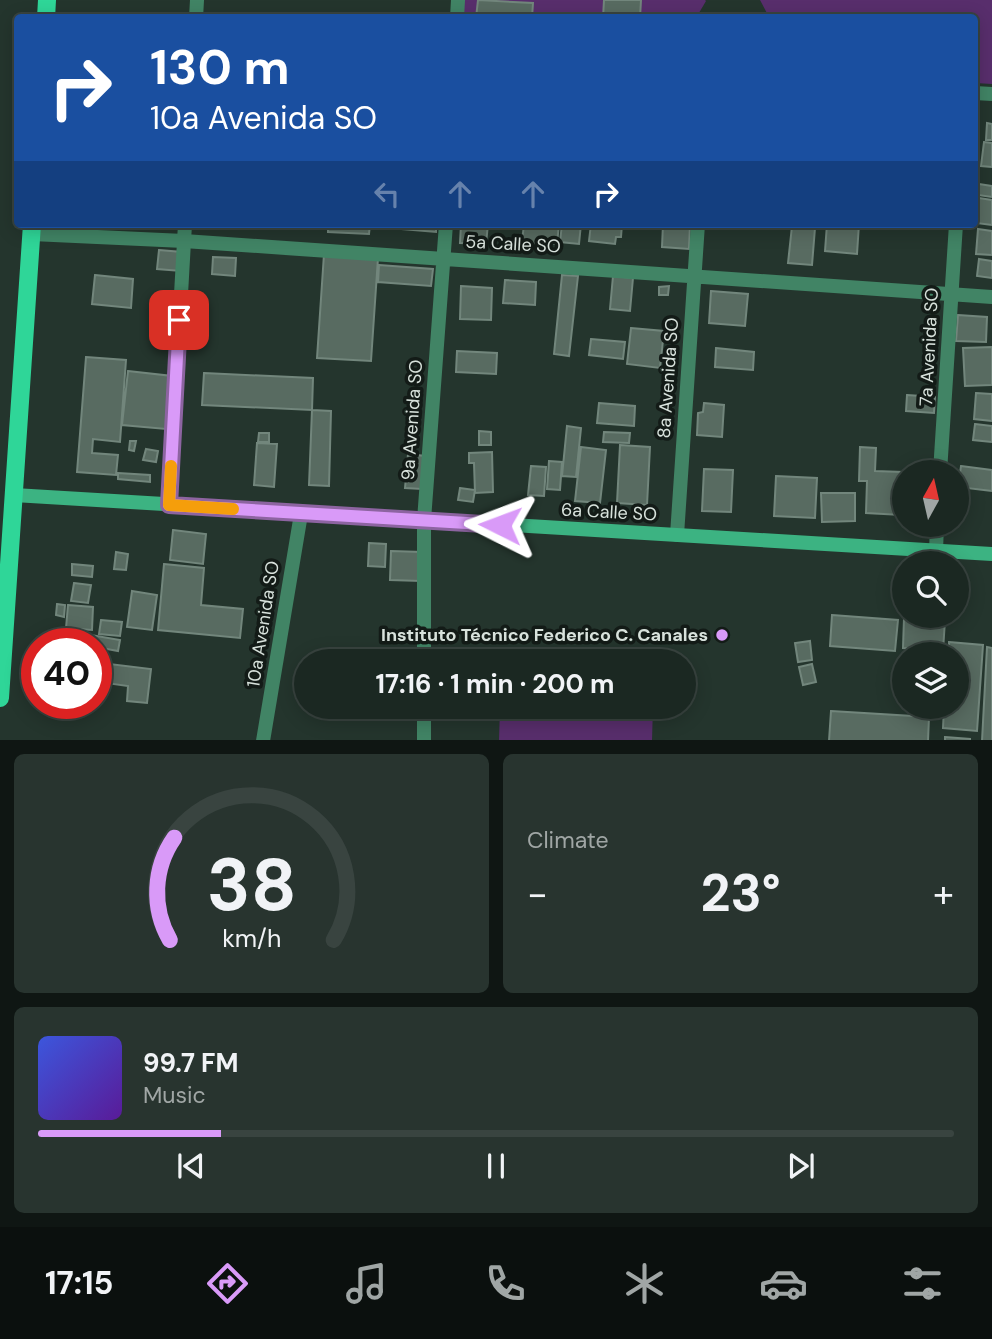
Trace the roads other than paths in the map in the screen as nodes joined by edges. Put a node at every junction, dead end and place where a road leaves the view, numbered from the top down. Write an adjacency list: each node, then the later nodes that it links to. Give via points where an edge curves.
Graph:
1 (185, 228): 6 (street)
2 (446, 228): 7 (street, 9a Avenida SO)
3 (698, 228): 8 (street, 8a Avenida SO)
4 (956, 228): 9 (street, 7a Avenida SO)
5 (32, 229): 6 (street, 5a Calle SO); 12 (main road)
6 (184, 241): 7 (street, 5a Calle SO); 13 (street)
7 (444, 259): 8 (street, 5a Calle SO); 15 (street, 9a Avenida SO)
8 (694, 274): 9 (street, 5a Calle SO); 16 (street, 8a Avenida SO)
9 (951, 294): 10 (street, 5a Calle SO); 11 (street, 7a Avenida SO)
10 (992, 296)
11 (941, 460)
12 (7, 494): 13 (street, 6a Calle SO); 22 (main road)
13 (169, 505): 14 (street, 6a Calle SO)
14 (301, 514): 15 (street, 6a Calle SO); 24 (street, 10a Avenida SO)
15 (424, 520): 16 (street, 6a Calle SO); 21 (street, 9a Avenida SO)
16 (677, 535): 18 (street, 6a Calle SO)
17 (937, 537): 18 (street)
18 (936, 551)
19 (969, 553): 20 (street, 6a Calle SO)
20 (992, 554)
21 (424, 649)
22 (0, 698)
23 (424, 719): 25 (street)
24 (264, 740)
25 (424, 740)

